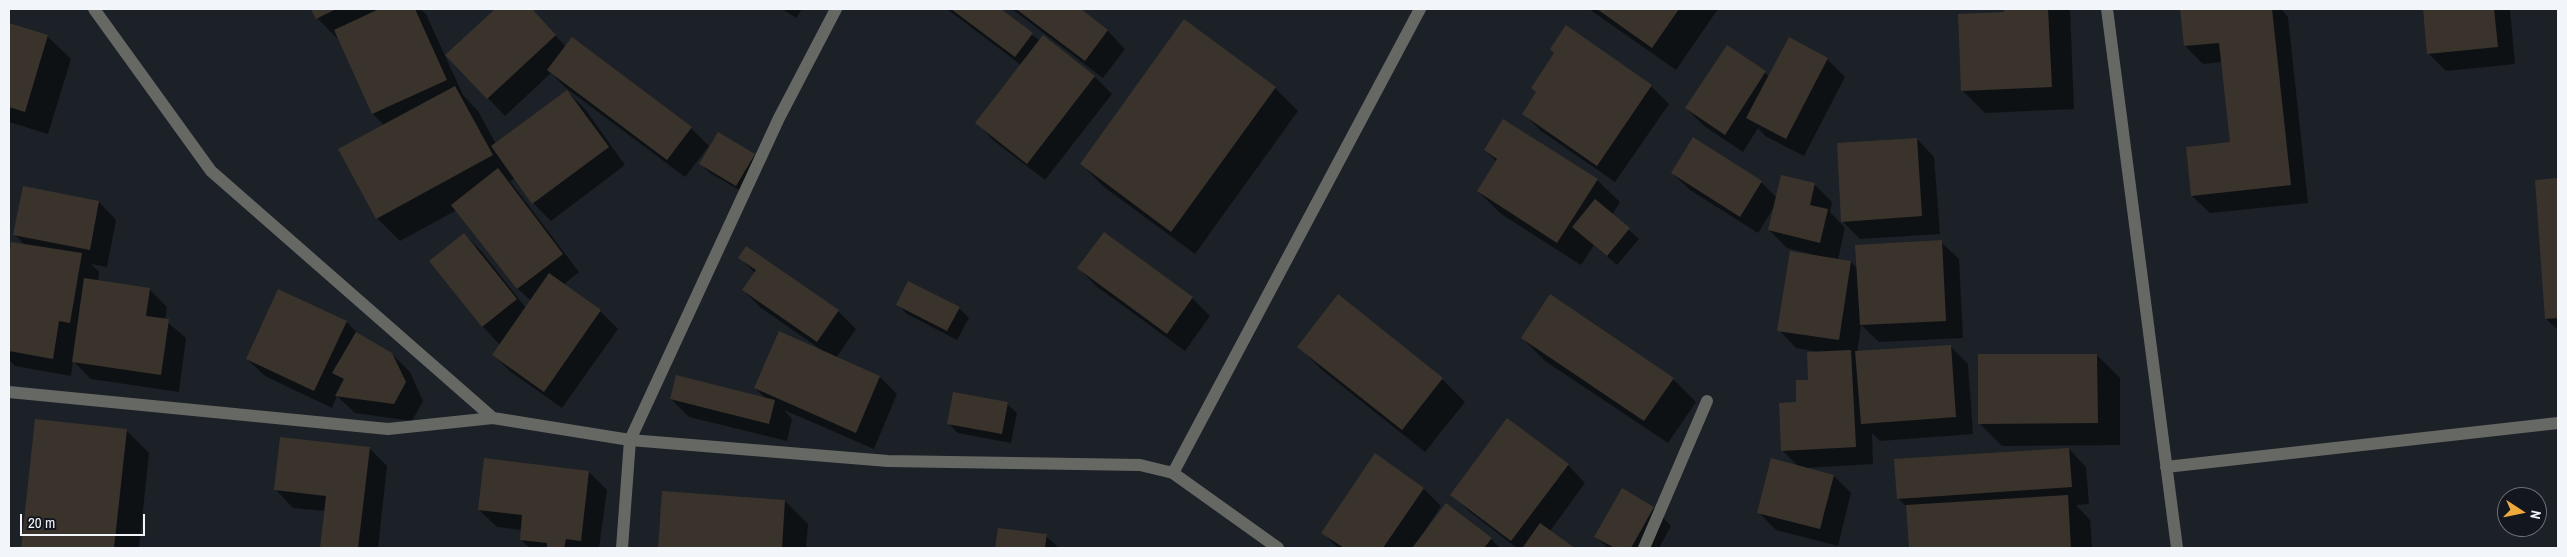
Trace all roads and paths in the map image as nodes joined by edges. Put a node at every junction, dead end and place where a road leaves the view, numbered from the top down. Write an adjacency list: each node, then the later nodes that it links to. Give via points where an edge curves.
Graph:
1 (94, 9): 7 (street, via 211,171)
2 (836, 9): 9 (street, via 779,118)
3 (1420, 9): 11 (street)
4 (2107, 9): 10 (street)
5 (9, 392): 7 (street, via 388,429)
6 (1707, 401): 14 (street)
7 (493, 418): 9 (street)
8 (2558, 423): 10 (street)
9 (630, 440): 11 (street, via 888,460 1140,465); 12 (street)
10 (2166, 468): 15 (street)
11 (1173, 473): 13 (street)
12 (622, 548)
13 (1278, 548)
14 (1644, 548)
15 (2177, 548)

